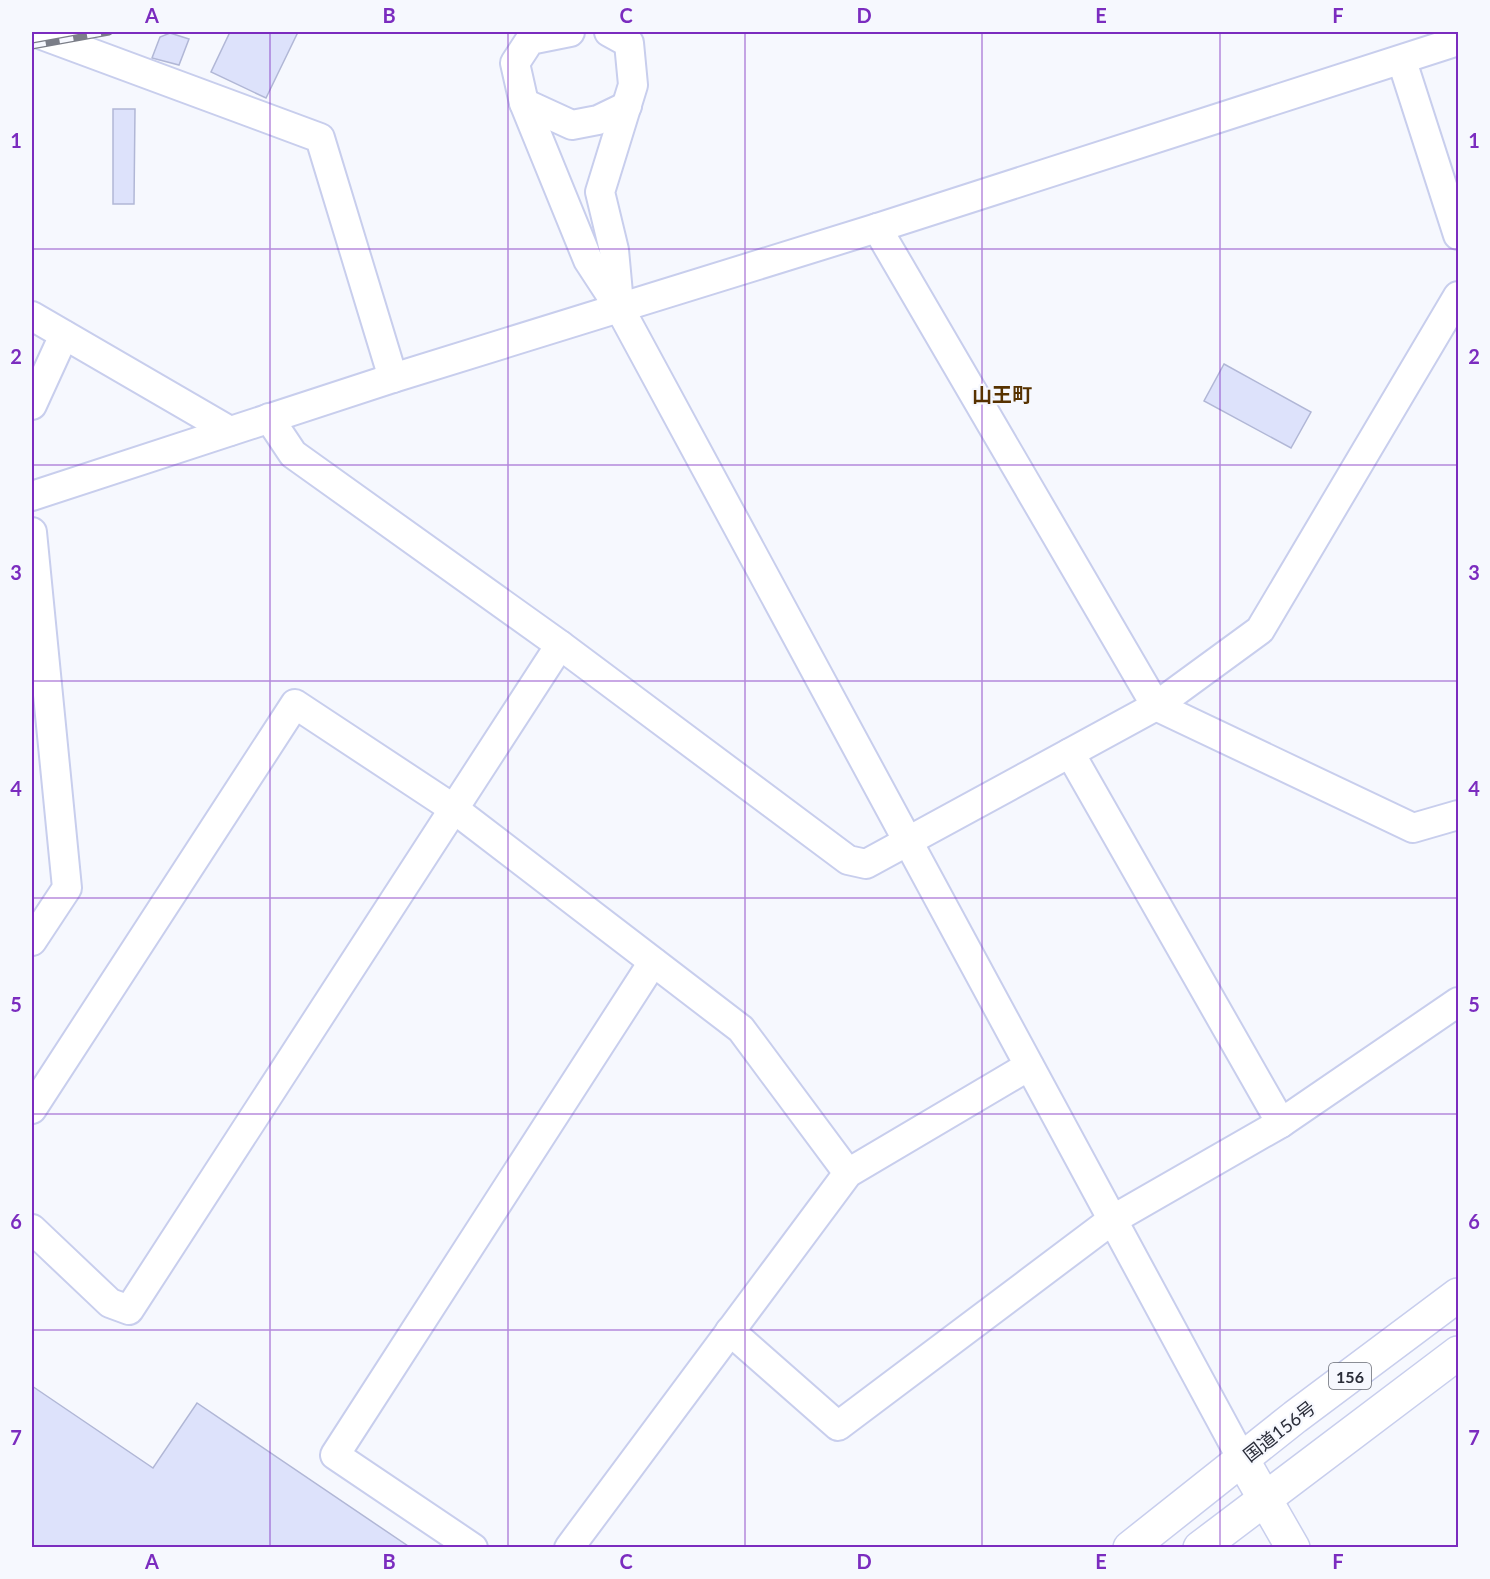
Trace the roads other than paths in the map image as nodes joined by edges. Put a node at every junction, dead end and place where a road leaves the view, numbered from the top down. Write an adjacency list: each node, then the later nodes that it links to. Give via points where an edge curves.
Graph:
1 (34, 32): 14 (street, via 320,138)
2 (570, 32): 6 (street, via 530,40 515,63)
3 (609, 32): 7 (street, via 629,44 633,86)
4 (1458, 41): 5 (street)
5 (1402, 60): 8 (street); 9 (street)
6 (524, 103): 7 (street, via 572,125 598,120); 11 (street, via 588,260)
7 (627, 106): 11 (street, via 600,192 614,250)
8 (877, 228): 11 (street); 22 (street)
9 (1458, 235)
10 (1458, 296): 22 (street, via 1260,630)
11 (620, 309): 14 (street); 26 (street)
12 (32, 316): 13 (street)
13 (64, 335): 15 (street); 17 (street)
14 (393, 378): 16 (street)
15 (32, 405)
16 (269, 418): 17 (street); 20 (street, via 293,454)
17 (230, 431): 18 (street)
18 (32, 496)
19 (32, 532): 21 (street)
20 (560, 645): 24 (street); 26 (street, via 848,860 866,864)
21 (39, 684): 27 (street, via 67,888)
22 (1156, 706): 23 (street); 25 (street, via 1413,828)
23 (1070, 753): 26 (street); 32 (street)
24 (454, 809): 28 (street); 31 (street, via 295,704); 35 (street, via 129,1310 110,1303)
25 (1458, 815)
26 (908, 843): 30 (street)
27 (32, 941)
28 (653, 962): 33 (street, via 741,1029); 41 (street, via 335,1455)
29 (1458, 1002): 32 (street)
30 (1029, 1066): 33 (street); 34 (street)
31 (32, 1109)
32 (1281, 1123): 34 (street)
33 (848, 1173): 37 (street)
34 (1112, 1220): 37 (street, via 838,1426); 39 (street)
35 (32, 1229)
36 (1458, 1295): 39 (main road, 国道156号 / 156)
37 (730, 1331): 42 (street)
38 (1458, 1353): 40 (main road, 156)
39 (1242, 1460): 40 (main road); 43 (main road, 国道156号 / 156)
40 (1267, 1498): 44 (main road, 156); 45 (main road)
41 (473, 1548)
42 (569, 1548)
43 (1130, 1548)
44 (1200, 1548)
45 (1293, 1548)

